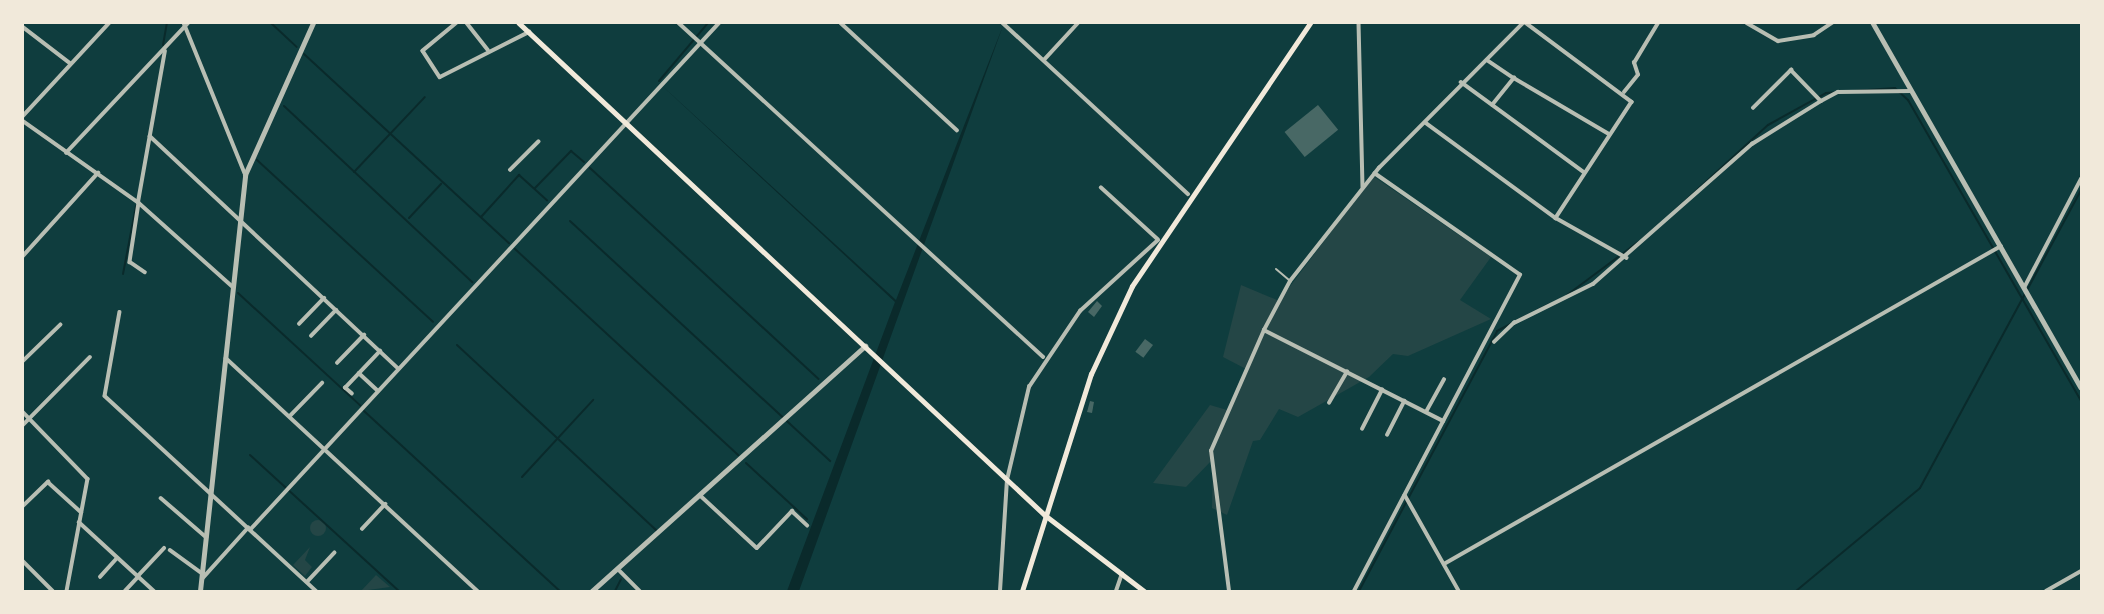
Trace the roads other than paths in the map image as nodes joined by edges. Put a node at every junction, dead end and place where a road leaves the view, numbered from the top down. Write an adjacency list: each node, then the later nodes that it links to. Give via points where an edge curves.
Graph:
1 (109, 23): 26 (street)
2 (313, 23): 47 (street)
3 (457, 23): 23 (street, via 423,51 440,77)
4 (467, 23): 23 (street)
5 (519, 23): 20 (main road)
6 (679, 23): 21 (street)
7 (719, 23): 21 (street)
8 (841, 23): 38 (street)
9 (1003, 23): 25 (street)
10 (1078, 23): 25 (street)
11 (1310, 23): 51 (highway)
12 (1359, 23): 50 (street)
13 (1524, 23): 24 (street); 30 (street)
14 (1658, 23): 30 (street, via 1634,63 1638,75)
15 (1747, 23): 16 (street, via 1778,41 1814,35)
16 (1832, 23)
17 (1873, 23): 29 (street)
18 (25, 24): 26 (street)
19 (186, 24): 22 (street); 47 (street)
20 (529, 32): 23 (street); 36 (main road)
21 (701, 43): 36 (street); 76 (street)
22 (165, 49): 40 (street); 42 (street)
23 (488, 50)
24 (1486, 59): 27 (street); 28 (street)
25 (1044, 60): 51 (street)
26 (70, 64): 34 (street)
27 (1514, 78): 32 (street); 39 (street)
28 (1461, 82): 32 (street); 37 (street)
29 (1911, 91): 31 (street, via 1838,92); 56 (street)
30 (1624, 92): 39 (street, via 1632,102)
31 (1821, 101): 33 (street, via 1791,69); 58 (street, via 1752,144)
32 (1492, 105): 44 (street)
33 (1753, 108)
34 (23, 116)
35 (23, 121): 42 (street)
36 (626, 123): 73 (main road); 80 (street)
37 (1425, 123): 46 (street); 53 (street)
38 (957, 130)
39 (1609, 134): 44 (street)
40 (150, 136): 52 (street); 54 (street)
41 (538, 142): 43 (street)
42 (66, 153): 45 (street)
43 (510, 170)
44 (1584, 172): 53 (street)
45 (99, 173): 52 (street); 57 (street)
46 (1375, 174): 50 (street); 95 (street, via 1520,275)
47 (246, 175): 54 (street)
48 (2081, 179): 63 (street)
49 (1101, 188): 55 (street)
50 (1363, 189): 61 (street)
51 (1188, 194): 55 (highway)
52 (139, 203): 60 (street, via 130,262); 62 (street)
53 (1556, 218): 58 (street)
54 (241, 221): 62 (street); 64 (street)
55 (1158, 240): 76 (street, via 1080,311); 108 (highway, via 1091,374)
56 (2001, 246): 63 (street); 117 (street)
57 (23, 256)
58 (1627, 258): 72 (street, via 1575,297 1508,327)
59 (1276, 269): 61 (lane)
60 (145, 272)
61 (1290, 281): 69 (street)
62 (234, 288): 77 (street)
63 (2024, 288): 85 (street)
64 (324, 298): 65 (street); 67 (street)
65 (336, 310): 70 (street); 71 (street)
66 (120, 312): 101 (street, via 105,396)
67 (299, 324)
68 (60, 326): 78 (street)
69 (1264, 330): 81 (street); 139 (street, via 1211,451)
70 (363, 335): 74 (street); 79 (street)
71 (311, 336)
72 (1494, 342)
73 (864, 346): 100 (main road); 103 (street)
74 (380, 351): 80 (street); 82 (street)
75 (90, 357): 94 (street)
76 (1043, 357): 100 (street, via 1023,402)
77 (226, 358): 93 (street); 101 (street)
78 (23, 361)
79 (338, 363)
80 (398, 368): 87 (street)
81 (1348, 372): 86 (street); 90 (street)
82 (359, 373): 87 (street); 88 (street, via 345,388)
83 (1444, 380): 92 (street)
84 (322, 383): 93 (street)
85 (2081, 387)
86 (1382, 390): 89 (street); 97 (street)
87 (378, 391): 99 (street)
88 (352, 394)
89 (1405, 401): 92 (street); 98 (street)
90 (1329, 403)
91 (23, 412): 94 (street)
92 (1426, 412): 95 (street)
93 (290, 416): 99 (street)
94 (29, 418): 96 (street); 107 (street, via 88,479)
95 (1443, 421): 102 (street)
96 (23, 425)
97 (1362, 429)
98 (1387, 435)
99 (325, 449): 105 (street); 111 (street)
100 (1007, 480): 108 (main road); 135 (street)
101 (211, 494): 111 (street); 113 (street)
102 (1405, 495): 117 (street); 140 (street)
103 (701, 496): 110 (street, via 757,548 792,511); 118 (street)
104 (161, 498): 113 (street)
105 (384, 504): 112 (street); 132 (street)
106 (23, 506): 107 (street, via 48,482)
107 (81, 512): 109 (street)
108 (1045, 515): 121 (main road); 136 (highway)
109 (79, 522): 115 (street); 127 (street)
110 (807, 525)
111 (249, 529): 124 (street); 125 (street)
112 (362, 529)
113 (206, 537): 120 (street)
114 (334, 553): 125 (street)
115 (117, 558): 122 (street); 123 (street)
116 (23, 561): 126 (street)
117 (1444, 564): 141 (street)
118 (620, 571): 133 (street); 134 (street)
119 (2081, 571): 142 (street)
120 (202, 573): 123 (street, via 167,549); 124 (street)
121 (1122, 574): 137 (street); 138 (main road)
122 (100, 577)
123 (138, 577): 128 (street); 129 (street)
124 (201, 581): 130 (street)
125 (306, 583): 131 (street)
126 (53, 591)
127 (67, 591)
128 (125, 591)
129 (153, 591)
130 (200, 591)
131 (316, 591)
132 (478, 591)
133 (592, 591)
134 (640, 591)
135 (1000, 591)
136 (1022, 591)
137 (1116, 591)
138 (1144, 591)
139 (1228, 591)
140 (1354, 591)
141 (1459, 591)
142 (2046, 591)

